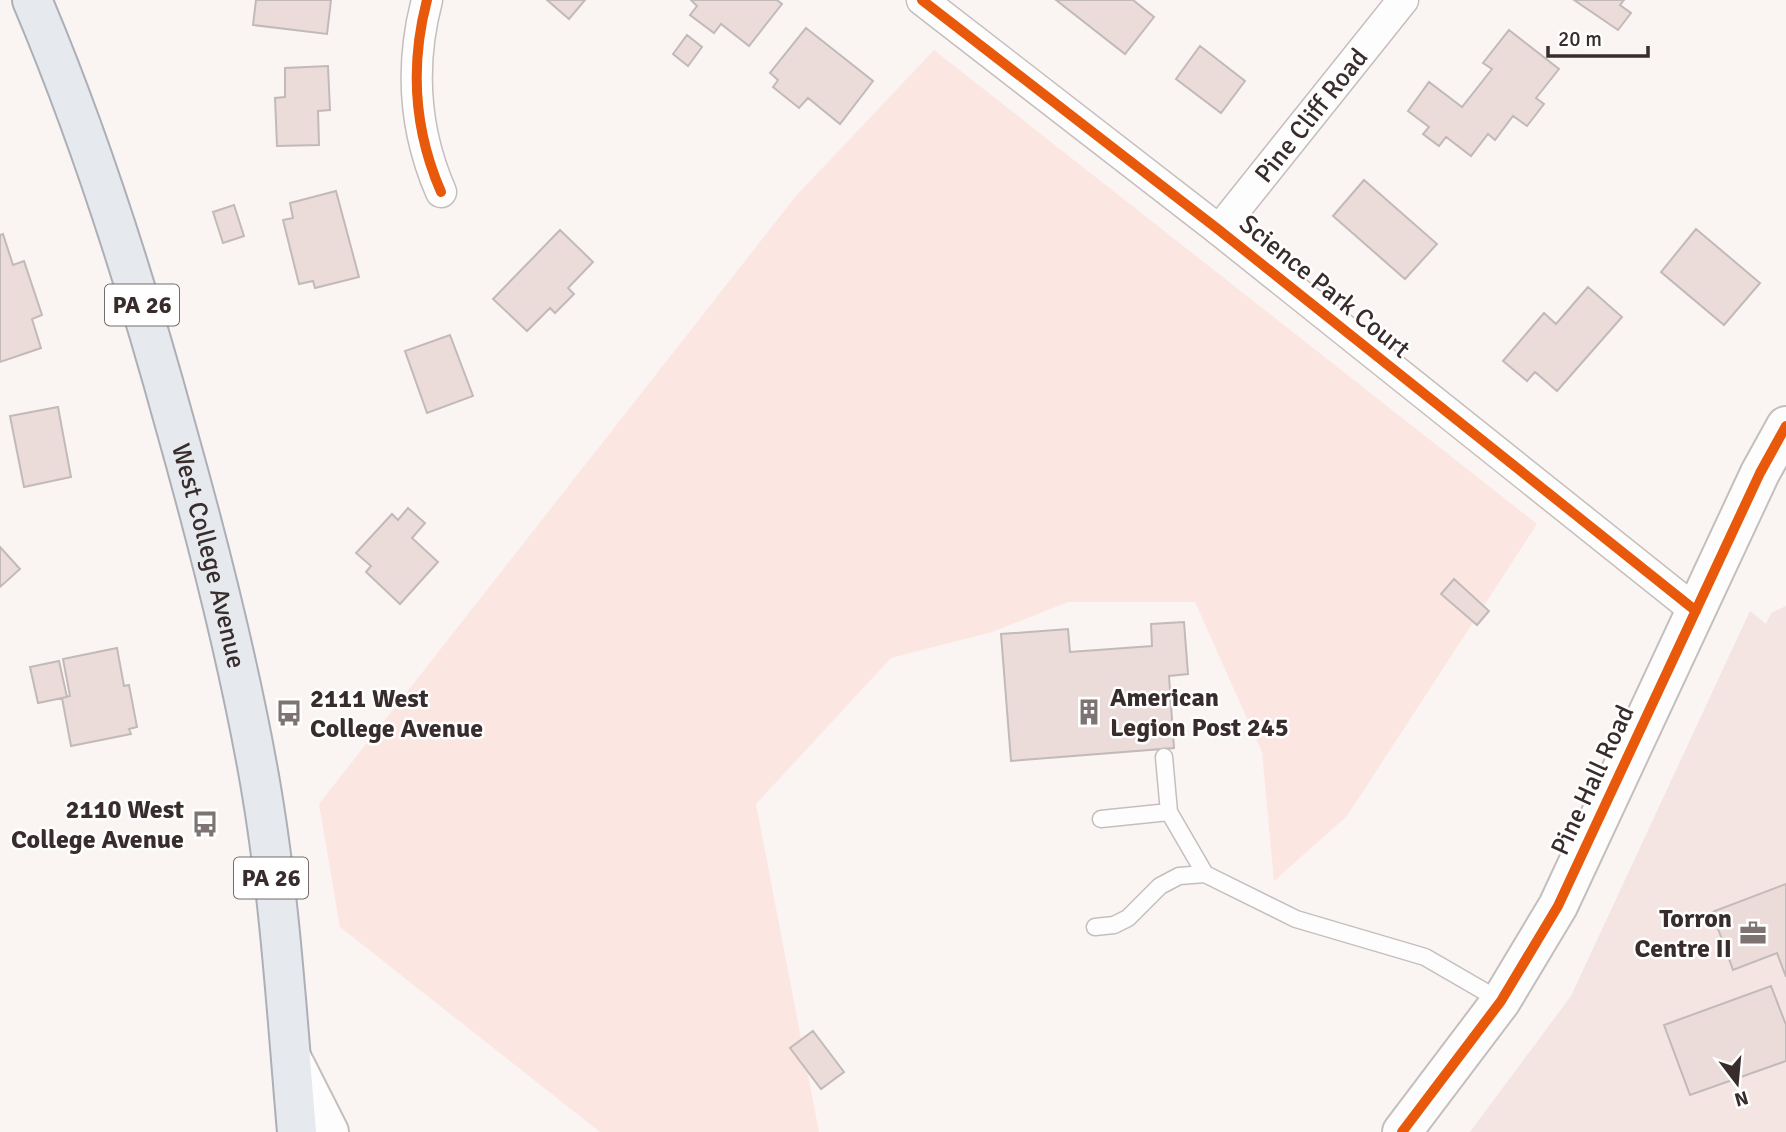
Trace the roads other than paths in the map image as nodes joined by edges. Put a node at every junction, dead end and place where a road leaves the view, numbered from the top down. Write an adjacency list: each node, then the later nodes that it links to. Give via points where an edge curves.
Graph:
1 (32, 0): 15 (main road, West College Avenue / PA 26, via 99,169 130,262 205,532 260,784)
2 (428, 0): 5 (street, via 416,84 420,132)
3 (922, 0): 6 (street, Science Park Court)
4 (1403, 0): 6 (street, Pine Cliff Road)
5 (441, 192)
6 (1219, 230): 8 (street, Science Park Court)
7 (1786, 426): 8 (street, Pine Hall Road)
8 (1696, 611): 14 (street, Pine Hall Road, via 1558,906)
9 (1164, 757): 10 (lane)
10 (1169, 812): 11 (lane); 12 (lane)
11 (1101, 819)
12 (1205, 874): 13 (lane, via 1179,876 1160,886 1128,918); 14 (lane, via 1296,919 1425,957)
13 (1095, 927)
14 (1501, 1001): 19 (street, Pine Hall Road)
15 (291, 1057): 16 (street); 17 (main road, West College Avenue / PA 26); 18 (street)
16 (282, 1132)
17 (297, 1132)
18 (328, 1132)
19 (1402, 1132)

